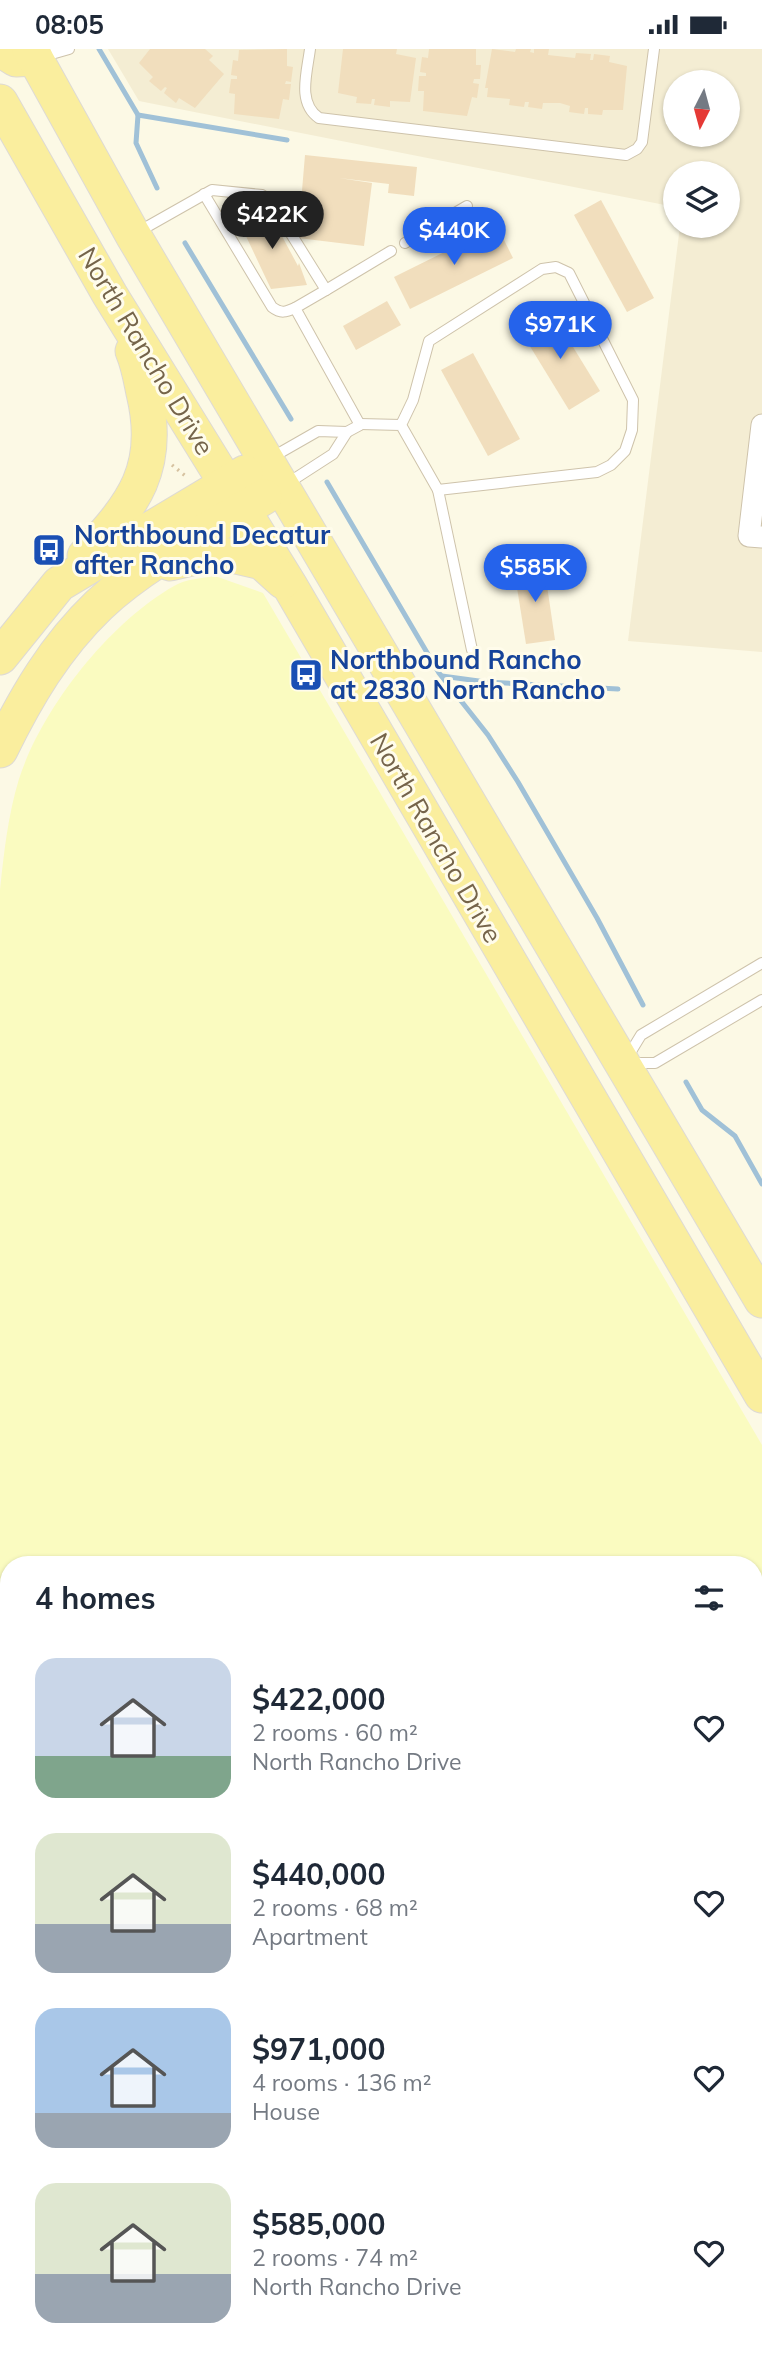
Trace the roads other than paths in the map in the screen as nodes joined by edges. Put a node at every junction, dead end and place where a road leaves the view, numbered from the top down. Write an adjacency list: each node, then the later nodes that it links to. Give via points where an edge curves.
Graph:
1 (0, 49): 4 (main road, via 16,59)
2 (310, 49): 3 (lane, via 304,101 308,111 319,118 625,155 642,142)
3 (654, 49)
4 (49, 52): 10 (main road, North Rancho Drive)
5 (0, 103): 14 (main road, North Rancho Drive)
6 (204, 194): 10 (lane); 13 (lane, via 212,190 270,200); 15 (lane, via 272,307 285,312)
7 (467, 206): 8 (lane)
8 (436, 224)
9 (421, 233): 11 (lane)
10 (133, 235): 20 (main road, North Rancho Drive)
11 (405, 243)
12 (391, 251): 13 (lane)
13 (326, 290): 15 (lane)
14 (110, 295): 22 (main road, North Rancho Drive); 25 (main road, via 136,358 150,425 149,461 129,505)
15 (295, 307): 16 (lane)
16 (360, 425): 17 (lane); 19 (lane)
17 (401, 425): 21 (lane); 21 (lane, via 429,341 542,269 556,267 569,273 633,400 632,430 625,451 597,471)
18 (762, 425): 23 (street)
19 (347, 432): 20 (lane, via 333,454); 20 (lane, via 318,431)
20 (275, 474): 22 (main road); 32 (main road, North Rancho Drive)
21 (438, 490): 27 (lane)
22 (222, 493): 24 (main road); 25 (main road); 26 (main road, North Rancho Drive)
23 (755, 536)
24 (156, 562): 26 (main road, via 177,564 205,555 251,559 262,562); 29 (main road, via 99,605 60,649 26,698)
25 (59, 584): 28 (main road)
26 (291, 587): 33 (main road, North Rancho Drive)
27 (472, 650)
28 (0, 657)
29 (0, 750)
30 (762, 963): 32 (lane, via 640,1035)
31 (762, 1000): 32 (lane, via 655,1063)
32 (624, 1063): 33 (main road); 34 (main road, North Rancho Drive)
33 (584, 1087): 35 (main road, North Rancho Drive)
34 (762, 1300)
35 (762, 1395)

